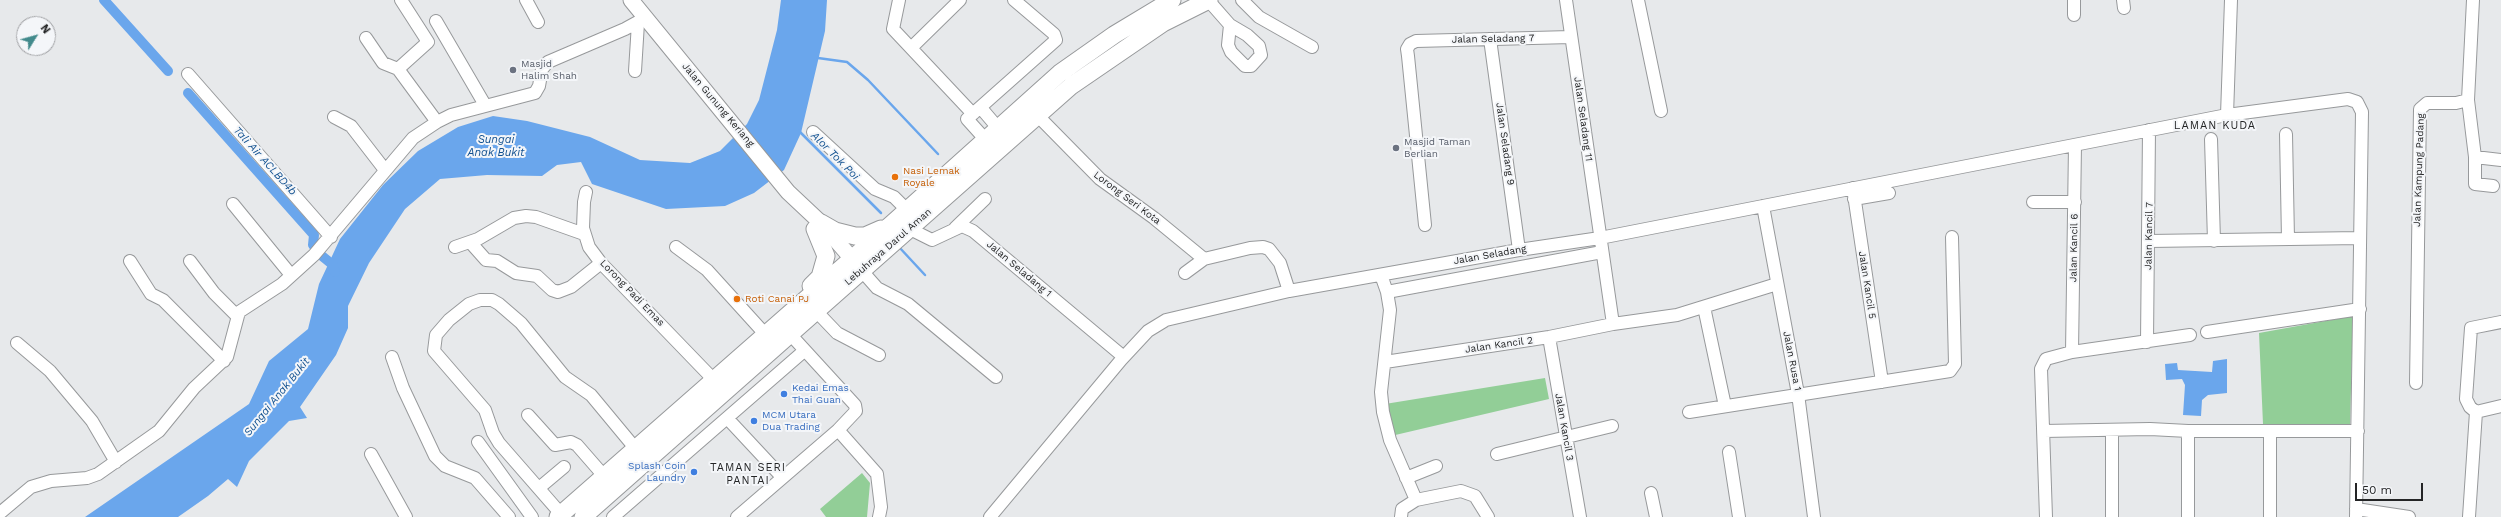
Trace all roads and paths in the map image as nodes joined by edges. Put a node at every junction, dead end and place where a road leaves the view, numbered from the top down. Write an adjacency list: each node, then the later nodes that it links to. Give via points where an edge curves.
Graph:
1 (401, 0): 25 (street, via 428,42)
2 (526, 0): 18 (street)
3 (631, 0): 16 (main road, Jalan Gunung Keriang)
4 (899, 0): 23 (street, via 893,29)
5 (960, 0): 23 (street)
6 (1014, 0): 31 (street, via 1054,34 1056,40)
7 (1172, 0): 36 (highway, Lebuhraya Darul Aman, via 1114,35 1060,73)
8 (1209, 0): 19 (street); 33 (highway, Lebuhraya Darul Aman, via 1128,46 1071,86)
9 (1242, 0): 24 (street, via 1259,17)
10 (1566, 0): 20 (street, Jalan Seladang 11)
11 (1638, 0): 30 (street)
12 (2074, 0): 15 (street)
13 (2231, 0): 32 (street)
14 (2473, 0): 28 (street)
15 (2074, 15)
16 (641, 20): 26 (street); 29 (street, via 548,62 542,69 535,93); 57 (main road, Jalan Gunung Keriang, via 726,114)
17 (436, 21): 29 (street)
18 (538, 22)
19 (1230, 25)
20 (1571, 37): 22 (street, Jalan Seladang 7); 64 (street, Jalan Seladang 11)
21 (366, 38): 25 (street, via 384,63)
22 (1490, 39): 58 (street, Jalan Seladang 7, via 1416,41 1407,49); 72 (street, Jalan Seladang 9)
23 (912, 47): 31 (street)
24 (1312, 47)
25 (398, 68): 35 (street)
26 (635, 71)
27 (188, 74): 62 (street)
28 (2468, 100): 43 (street); 109 (street, Jalan Kampung Padang, via 2456,103 2426,103 2420,109)
29 (485, 104): 35 (street)
30 (1661, 111)
31 (974, 114): 36 (street); 40 (street)
32 (2227, 115): 37 (street); 65 (street, via 2336,99 2357,102 2362,112)
33 (1038, 116): 60 (highway, Lebuhraya Darul Aman); 74 (street, Lorong Seri Kota, via 1096,175)
34 (334, 117): 45 (street, via 351,126)
35 (437, 122): 45 (street, via 413,138)
36 (998, 128): 40 (highway, Lebuhraya Darul Aman)
37 (2149, 130): 42 (street); 67 (street, Jalan Kancil 7)
38 (814, 132): 55 (street, via 875,188 894,197)
39 (2286, 134): 66 (street)
40 (985, 139): 55 (highway, Lebuhraya Darul Aman)
41 (2211, 139): 68 (street)
42 (2075, 144): 49 (street); 52 (street, Jalan Kancil 6)
43 (2475, 157): 44 (street); 46 (street, via 2475,184)
44 (2501, 160)
45 (385, 170): 62 (street)
46 (2493, 186)
47 (586, 192): 61 (street, Lorong Padi Emas)
48 (1889, 193): 49 (street)
49 (1853, 194): 54 (street, Jalan Seladang); 108 (street, Jalan Kancil 5)
50 (984, 199): 59 (street)
51 (2033, 202): 52 (street)
52 (2075, 202): 100 (street, Jalan Kancil 6)
53 (233, 204): 80 (street)
54 (1762, 206): 64 (street, Jalan Seladang); 82 (street, Jalan Rusa 1)
55 (907, 210): 56 (highway, Lebuhraya Darul Aman)
56 (892, 223): 57 (highway, via 864,236); 78 (highway, Lebuhraya Darul Aman)
57 (818, 226): 78 (main road, Jalan Gunung Keriang); 85 (highway, via 826,256 824,267 820,277)
58 (1425, 226)
59 (955, 228): 60 (street, via 932,240); 101 (street, Jalan Seladang 1, via 962,226 974,231)
60 (910, 229): 78 (highway, Lebuhraya Darul Aman)
61 (584, 234): 69 (street, via 536,217 526,216 504,223); 77 (street, Lorong Padi Emas, via 589,247)
62 (331, 237): 80 (street)
63 (1952, 237): 108 (street, via 1955,364 1944,373)
64 (1600, 238): 72 (street, Jalan Seladang); 73 (street)
65 (2360, 238): 66 (street); 87 (street)
66 (2288, 239): 68 (street)
67 (2149, 241): 68 (street); 97 (street, Jalan Kancil 7)
68 (2214, 241)
69 (470, 242): 70 (street); 77 (street, via 486,260 497,261 516,273 537,276 552,290 558,292 571,287)
70 (455, 247)
71 (676, 247): 93 (street, via 708,270)
72 (1520, 250): 81 (street, Jalan Seladang)
73 (1602, 252): 84 (street); 91 (street)
74 (1204, 259): 79 (street); 83 (street, via 1250,248 1269,249 1280,263)
75 (130, 261): 104 (street, via 151,294 163,300)
76 (190, 261): 89 (street, via 214,293)
77 (601, 263): 107 (street, Lorong Padi Emas)
78 (853, 268): 85 (highway, Lebuhraya Darul Aman); 88 (highway, Lebuhraya Darul Aman); 106 (street, via 874,285 908,304)
79 (1185, 273)
80 (292, 275): 89 (street)
81 (1381, 276): 83 (street, Jalan Seladang); 84 (street)
82 (1777, 284): 86 (street, Jalan Kancil 2); 110 (street, Jalan Rusa 1)
83 (1288, 291): 149 (street, Jalan Seladang, via 1166,320 1154,326 1121,360)
84 (1387, 292): 105 (street, via 1390,310)
85 (796, 307): 93 (highway, Lebuhraya Darul Aman)
86 (1704, 307): 91 (street, Jalan Kancil 2, via 1655,319); 111 (street)
87 (2360, 309): 92 (street); 123 (street)
88 (816, 311): 94 (highway, Lebuhraya Darul Aman); 102 (street, via 837,333)
89 (237, 316): 104 (street)
90 (2501, 322): 114 (street, via 2478,325 2471,328 2469,333 2466,399)
91 (1613, 324): 96 (street, Jalan Kancil 2)
92 (2207, 332)
93 (765, 334): 107 (highway, Lebuhraya Darul Aman)
94 (790, 334): 99 (street); 143 (highway, Lebuhraya Darul Aman)
95 (2190, 335): 97 (street)
96 (1548, 337): 105 (street, Jalan Kancil 2); 124 (street, Jalan Kancil 3)
97 (2147, 342): 100 (street)
98 (17, 343): 130 (street, via 50,371 92,420)
99 (804, 351): 116 (street); 118 (street, via 856,407 853,415)
100 (2072, 352): 120 (street, via 2046,359 2043,363)
101 (1119, 353)
102 (879, 355)
103 (392, 356): 145 (street, via 403,388 435,456 445,466 476,478)
104 (224, 361): 130 (street, via 194,388 159,431)
105 (1385, 362): 135 (street, via 1381,392 1383,412 1390,440)
106 (996, 377)
107 (713, 379): 126 (highway, Lebuhraya Darul Aman)
108 (1882, 382): 110 (street)
109 (2416, 383)
110 (1798, 394): 111 (street); 155 (street, Jalan Rusa 1)
111 (1725, 406): 113 (street)
112 (2501, 406): 114 (street)
113 (1689, 412)
114 (2476, 412): 161 (street)
115 (528, 415): 133 (street, via 555,444 571,442 577,445)
116 (727, 418): 134 (street); 147 (street)
117 (1612, 426): 124 (street)
118 (838, 430): 134 (street); 148 (street, via 877,474 881,507)
119 (2112, 430): 120 (street); 121 (street); 157 (street)
120 (2044, 431): 156 (street)
121 (2188, 431): 122 (street); 158 (street)
122 (2270, 431): 123 (street); 159 (street)
123 (2358, 431): 140 (street)
124 (1566, 437): 129 (street); 152 (street, Jalan Kancil 3)
125 (478, 442): 146 (street)
126 (635, 448): 133 (highway, Lebuhraya Darul Aman); 136 (street, via 590,395 565,377 508,311 492,300 480,300 469,304 449,320 436,335 434,351 485,410 495,437)
127 (1729, 452): 154 (street)
128 (371, 454): 144 (street)
129 (1497, 454)
130 (116, 462): 139 (street, via 93,476 51,481 30,487)
131 (1436, 466): 135 (street)
132 (564, 467): 136 (street)
133 (604, 476): 141 (highway, Lebuhraya Darul Aman)
134 (782, 477): 142 (street)
135 (1406, 478): 138 (street)
136 (539, 488): 141 (street)
137 (1652, 493): 153 (street)
138 (1416, 500): 150 (street, via 1402,509); 151 (street, via 1461,491 1469,492 1482,503)
139 (0, 513)
140 (2356, 513): 160 (street)
141 (559, 515)
142 (743, 515)
143 (586, 516)
144 (406, 517)
145 (509, 517)
146 (532, 517)
147 (613, 517)
148 (878, 517)
149 (990, 517)
150 (1401, 517)
151 (1488, 517)
152 (1580, 517)
153 (1656, 517)
154 (1739, 517)
155 (1814, 517)
156 (2046, 517)
157 (2112, 517)
158 (2188, 517)
159 (2270, 517)
160 (2409, 517)
161 (2469, 517)

